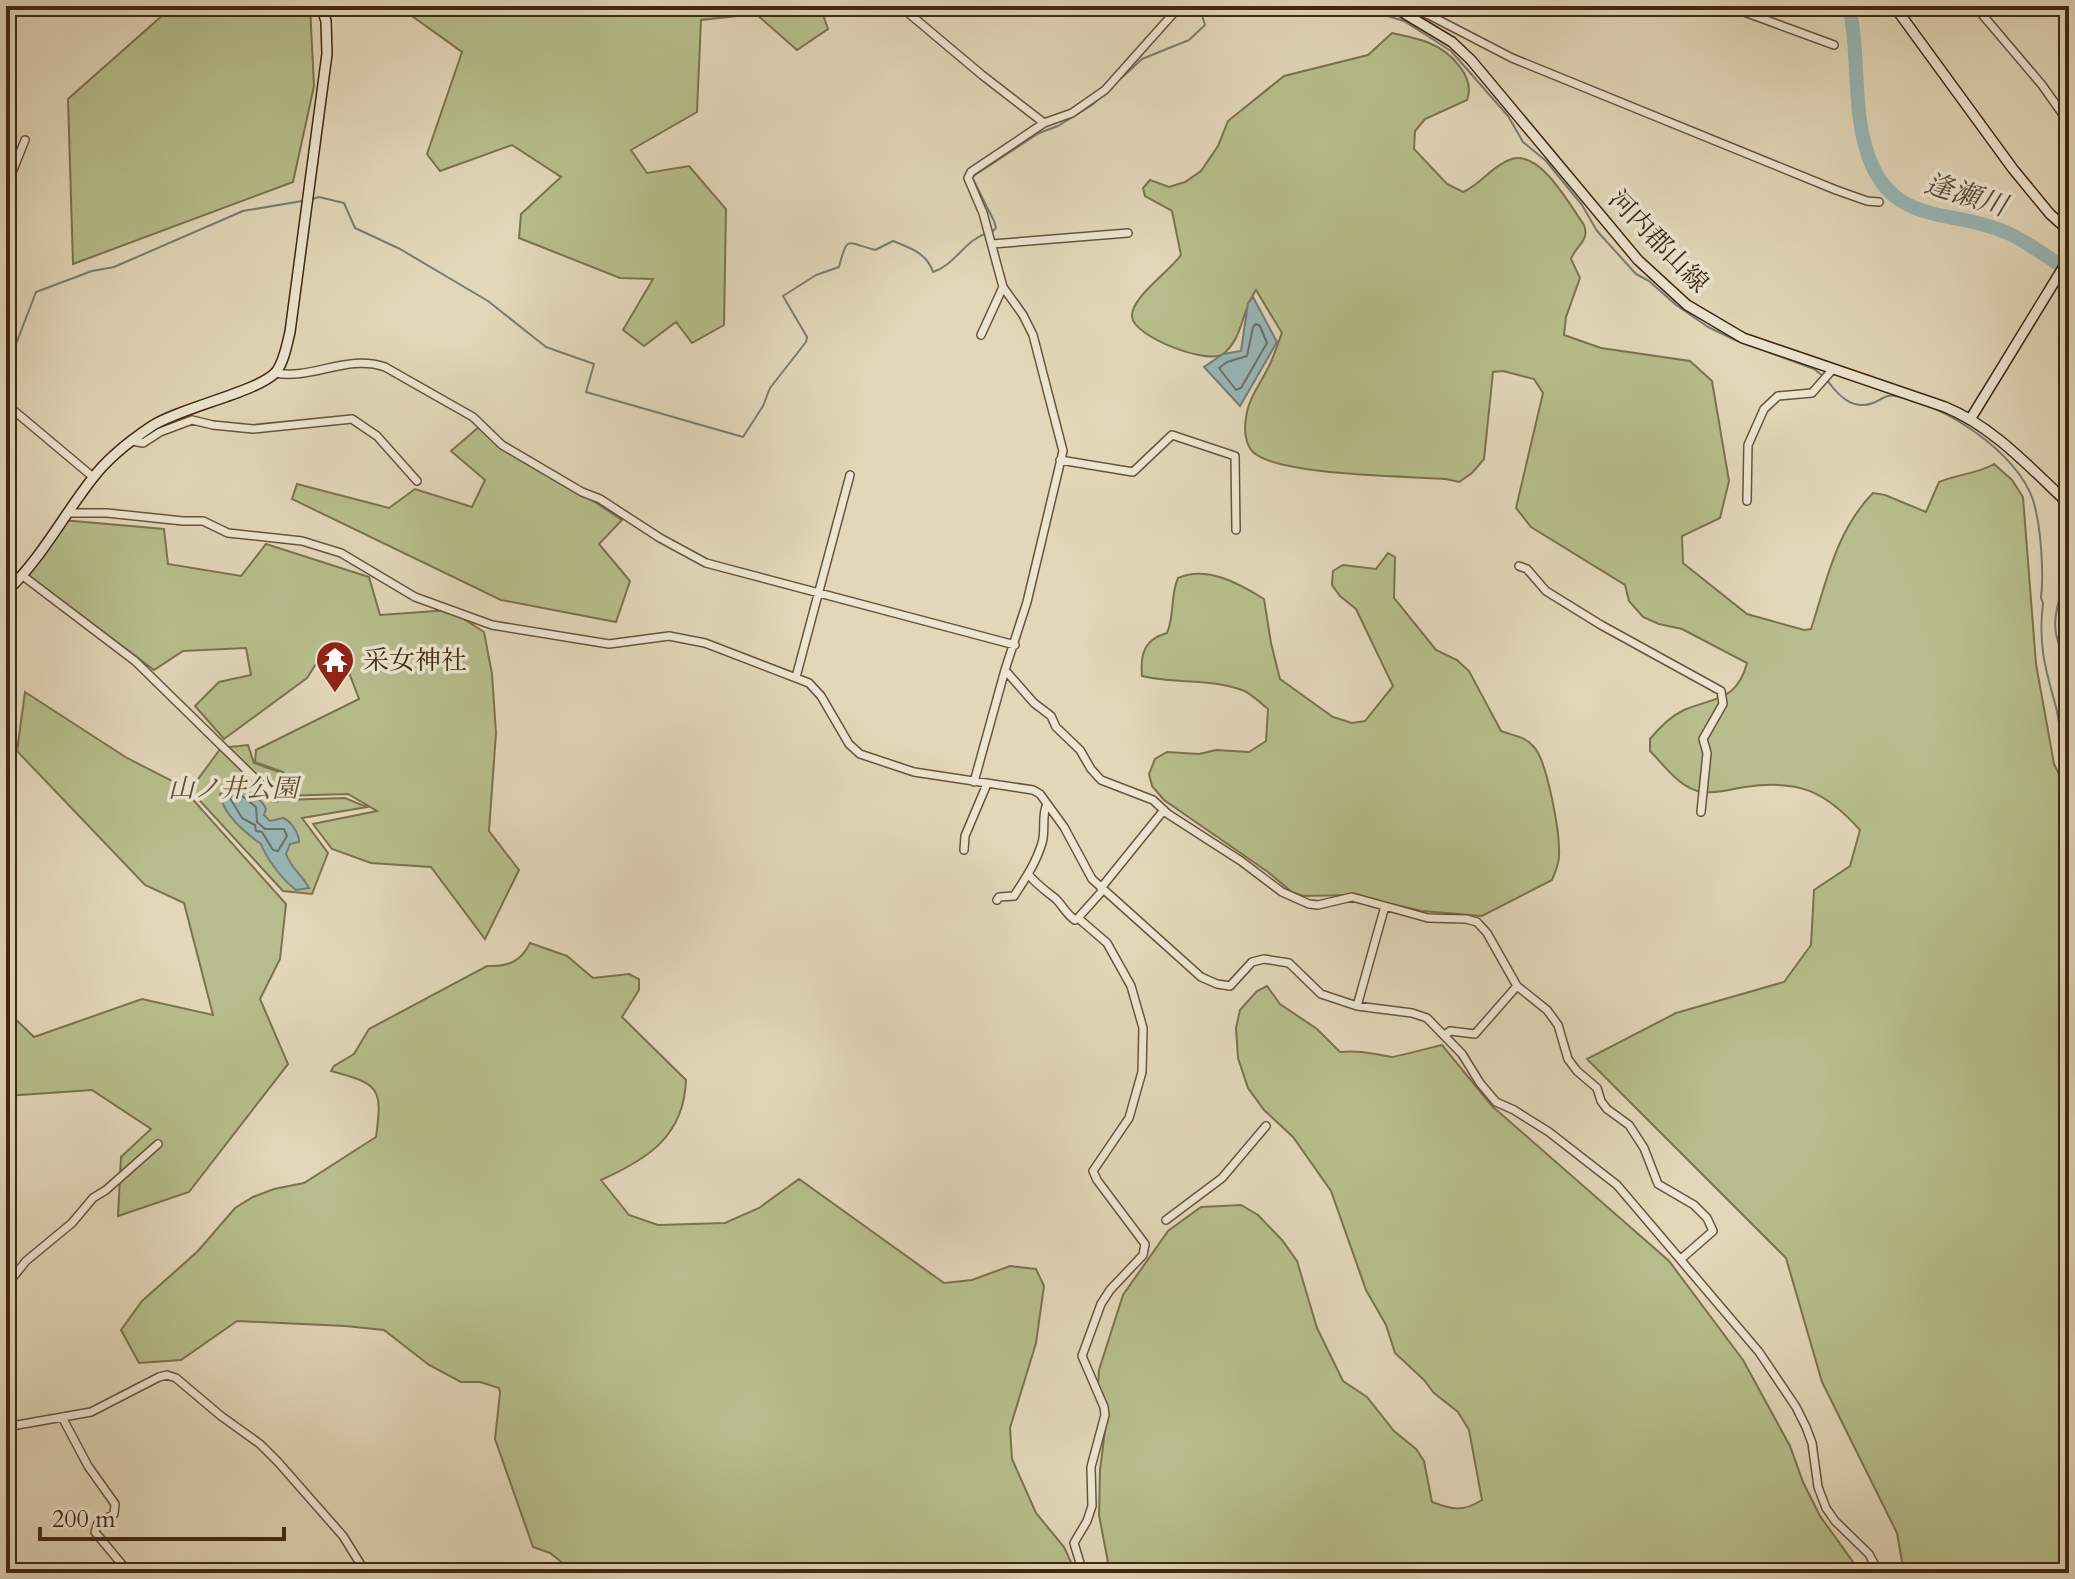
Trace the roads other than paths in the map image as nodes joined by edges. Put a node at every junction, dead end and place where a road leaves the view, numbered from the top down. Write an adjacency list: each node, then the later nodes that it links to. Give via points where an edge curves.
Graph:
1 (321, 6): 24 (street, via 327,54 290,332)
2 (900, 6): 12 (street)
3 (980, 6): 4 (street)
4 (993, 6)
5 (1180, 6): 12 (street, via 1105,90 1072,113)
6 (1392, 6): 10 (street, 河内郡山線)
7 (1728, 6): 11 (street)
8 (1894, 6): 17 (street, via 2013,169)
9 (1975, 6): 13 (street)
10 (1405, 8): 16 (street, via 1512,58 1836,190); 23 (street, 河内郡山線, via 1471,60 1638,260 1680,299 1743,338)
11 (1834, 45)
12 (1044, 123): 19 (street, via 969,176)
13 (2069, 123)
14 (25, 140): 15 (street)
15 (6, 179)
16 (1879, 202)
17 (2069, 231)
18 (1128, 233): 19 (street)
19 (992, 244): 21 (street)
20 (2069, 258): 26 (street)
21 (1003, 287): 22 (street); 28 (street, via 1033,335 1061,440)
22 (981, 335)
23 (1833, 369): 26 (street, 河内郡山線); 32 (street, via 1812,393 1778,396 1764,409 1748,445)
24 (275, 373): 27 (street, via 183,410); 39 (street, via 293,376 351,363 385,367 464,411 502,445 693,558)
25 (6, 404): 30 (street)
26 (1971, 418): 33 (street, 河内郡山線)
27 (132, 441): 30 (street); 31 (street, via 143,443 192,420 253,429 352,419 377,436)
28 (1060, 460): 35 (street, via 1133,472 1172,435 1235,456); 40 (street)
29 (850, 475): 39 (street)
30 (93, 477): 34 (street)
31 (417, 481)
32 (1747, 501)
33 (2069, 504)
34 (68, 513): 37 (street); 42 (street, via 198,520 228,533 302,541 341,553 415,597 480,622 609,644 684,638)
35 (1236, 530)
36 (1519, 566): 48 (street, via 1546,591 1721,691 1723,704 1703,739 1707,753)
37 (23, 576): 38 (street); 45 (street, via 135,661)
38 (6, 592)
39 (819, 592): 40 (street); 42 (street)
40 (1015, 645): 41 (street)
41 (1005, 670): 43 (street); 47 (street, via 1051,716 1096,776)
42 (796, 677): 43 (street, via 815,689 860,754 898,768)
43 (974, 782): 44 (street)
44 (987, 784): 46 (street, via 1033,790); 49 (street)
45 (275, 798)
46 (1047, 804): 50 (street, via 1042,846); 51 (street)
47 (1164, 810): 51 (street); 53 (street, via 1294,898 1318,905 1352,897)
48 (1701, 812)
49 (964, 850)
50 (1029, 875): 52 (street, via 1014,896); 54 (street)
51 (1102, 889): 56 (street, via 1209,981 1230,986 1252,962 1273,960 1293,965 1321,994); 67 (street, via 1078,920 1107,943 1131,986 1143,1028 1144,1058 1129,1118 1093,1171 1145,1249 1101,1304 1082,1356 1105,1415 1091,1467 1092,1506 1074,1543)
52 (997, 900)
53 (1385, 906): 55 (street, via 1428,918 1477,922); 56 (street)
54 (1075, 920)
55 (1517, 986): 57 (street, via 1475,1034); 61 (street, via 1558,1025 1568,1059 1597,1088 1607,1109 1629,1125 1658,1184 1707,1218 1713,1231)
56 (1357, 1006): 57 (street, via 1417,1014)
57 (1445, 1035): 61 (street, via 1496,1102 1590,1162)
58 (1266, 1126): 60 (street, via 1222,1178)
59 (158, 1144): 62 (street, via 93,1198)
60 (1166, 1220)
61 (1681, 1259): 68 (street, via 1759,1352 1796,1407 1812,1443 1826,1508 1869,1554)
62 (6, 1286)
63 (62, 1417): 64 (street); 65 (street, via 115,1504 114,1514 98,1523 95,1532); 66 (street, via 91,1412 167,1375 176,1378 269,1453 343,1536)
64 (6, 1427)
65 (129, 1573)
66 (366, 1573)
67 (1083, 1573)
68 (1879, 1573)

